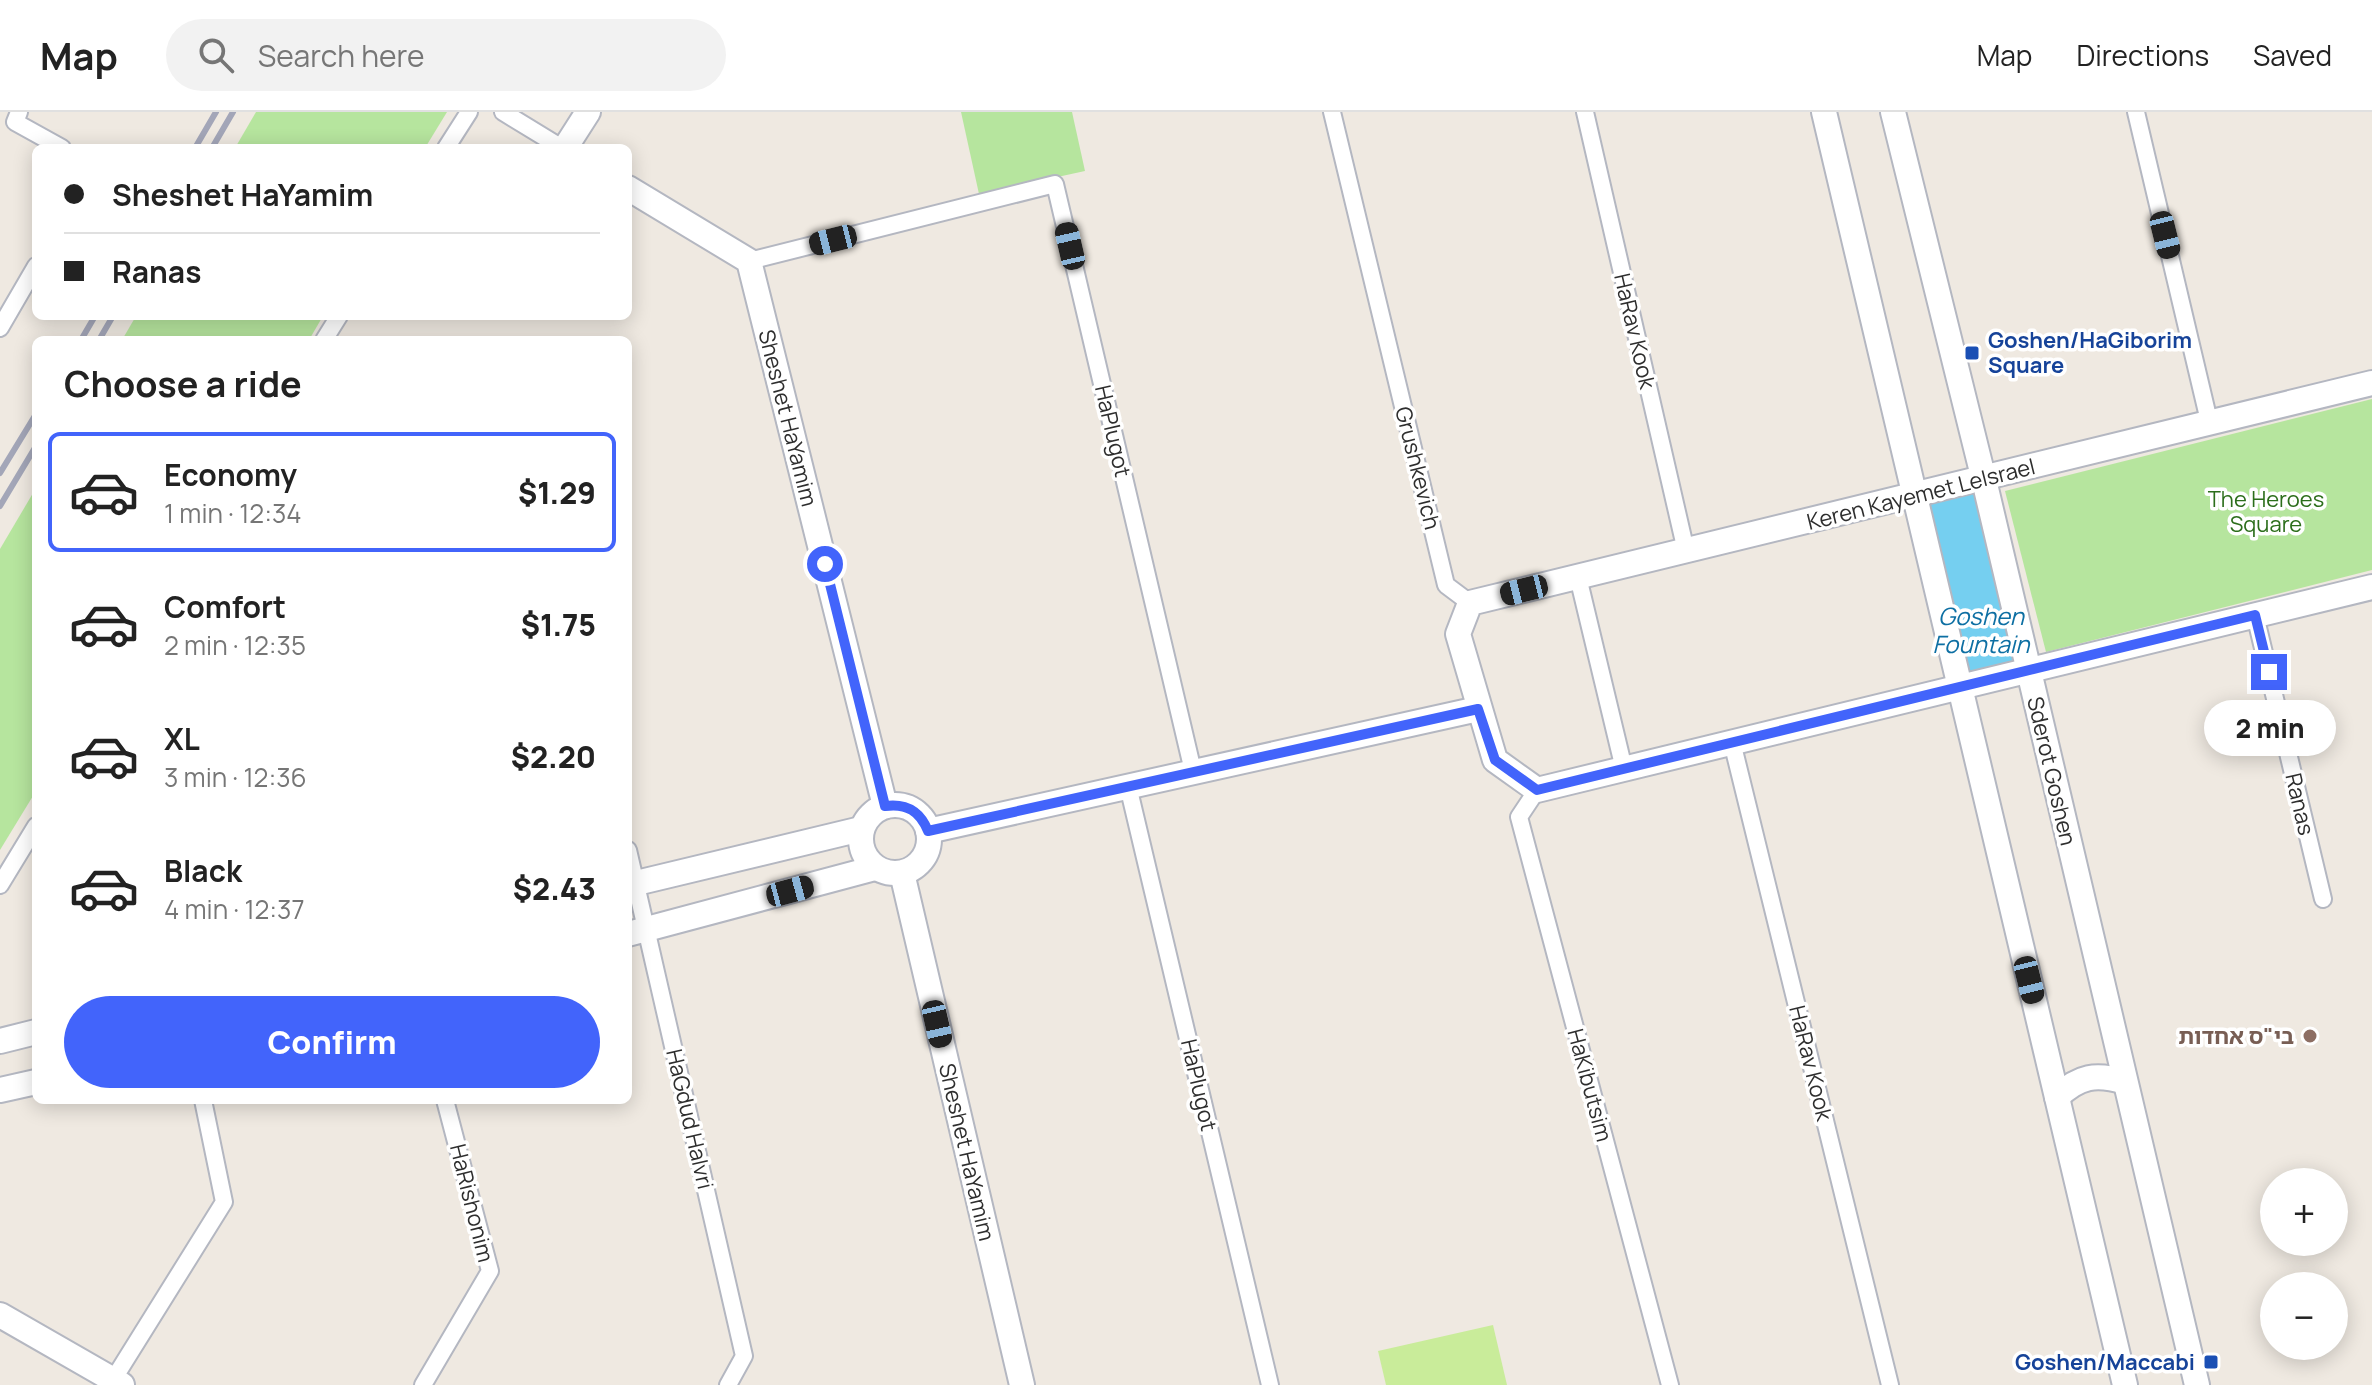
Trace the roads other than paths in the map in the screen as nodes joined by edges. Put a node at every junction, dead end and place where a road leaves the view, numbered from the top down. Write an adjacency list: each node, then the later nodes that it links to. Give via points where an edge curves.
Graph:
1 (19, 112): 10 (street, via 15,122)
2 (469, 112): 11 (street)
3 (503, 112): 12 (street)
4 (588, 112): 13 (street)
5 (1332, 112): 25 (street, Grushkevich, via 1446,585)
6 (1585, 112): 22 (street, HaRav Kook)
7 (1824, 112): 21 (street)
8 (1893, 112): 20 (street, Sderot Goshen)
9 (2136, 112): 19 (street)
10 (55, 144)
11 (449, 144)
12 (557, 144)
13 (567, 144)
14 (632, 190): 15 (street)
15 (749, 261): 32 (street, HaPlugot, via 1055,184); 35 (street, Sheshet HaYamim)
16 (32, 273): 17 (street)
17 (0, 328)
18 (2372, 383): 19 (street, Keren Kayemet LeIsrael)
19 (2209, 421): 20 (street, Keren Kayemet LeIsrael)
20 (1984, 480): 21 (street, Keren Kayemet LeIsrael); 27 (street, Sderot Goshen)
21 (1914, 495): 22 (street, Keren Kayemet LeIsrael); 28 (street)
22 (1686, 551): 23 (street, Keren Kayemet LeIsrael)
23 (1578, 577): 25 (street, Keren Kayemet LeIsrael); 31 (street)
24 (2372, 587): 26 (street)
25 (1470, 603): 29 (street, via 1458,634)
26 (2255, 615): 27 (street); 43 (street, Ranas)
27 (2028, 671): 28 (street); 47 (street, Sderot Goshen)
28 (1959, 689): 30 (street); 50 (street)
29 (1478, 709): 32 (street); 34 (street, via 1495,760)
30 (1732, 742): 31 (street); 60 (street, HaRav Kook)
31 (1624, 769): 34 (street)
32 (1193, 771): 33 (street)
33 (1128, 786): 37 (street); 58 (street, HaPlugot)
34 (1537, 790): 59 (street, HaKibutsim, via 1519,817)
35 (885, 806): 36 (street); 37 (street, via 917,812)
36 (861, 829): 39 (street, via 862,851); 41 (street)
37 (928, 831): 40 (street, via 927,853)
38 (32, 833): 42 (street)
39 (875, 868): 40 (street); 44 (street)
40 (902, 873): 57 (street, Sheshet HaYamim)
41 (632, 884): 44 (street, HaGdud HaIvri)
42 (0, 885)
43 (2323, 899)
44 (637, 932): 56 (street, HaGdud HaIvri, via 744,1356)
45 (32, 1033): 46 (street)
46 (0, 1041)
47 (2125, 1082): 50 (street, via 2088,1076); 62 (street, Sderot Goshen)
48 (32, 1083): 49 (street)
49 (0, 1090)
50 (2057, 1097): 61 (street)
51 (204, 1104): 54 (street, via 224,1202)
52 (446, 1104): 55 (street, HaRishonim, via 490,1271)
53 (0, 1315): 54 (street)
54 (118, 1382)
55 (423, 1385)
56 (728, 1385)
57 (1022, 1385)
58 (1270, 1385)
59 (1670, 1385)
60 (1890, 1385)
61 (2125, 1385)
62 (2197, 1385)

